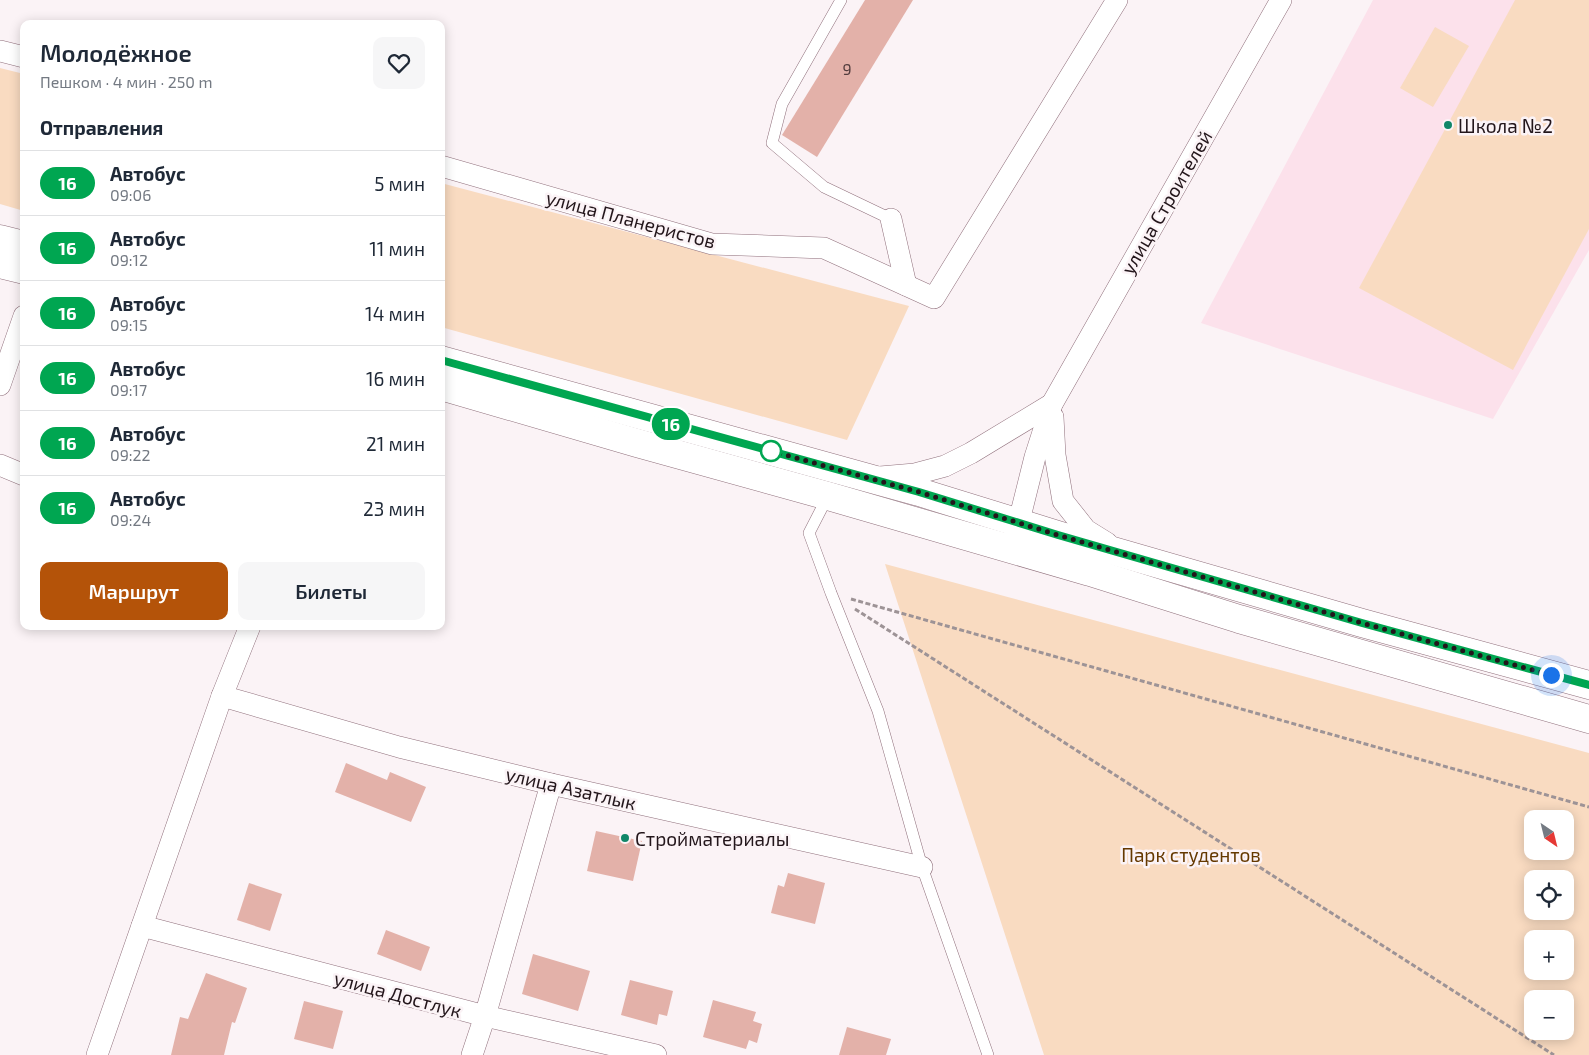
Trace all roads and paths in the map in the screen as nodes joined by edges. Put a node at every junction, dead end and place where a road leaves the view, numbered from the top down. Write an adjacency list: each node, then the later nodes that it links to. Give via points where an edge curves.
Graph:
1 (841, 0): 7 (lane, via 782,104 772,143 824,187)
2 (1117, 0): 12 (street, улица Планеристов, via 934,298)
3 (1281, 0): 17 (street, улица Строителей)
4 (0, 51): 5 (street)
5 (20, 57)
6 (445, 167): 12 (street, улица Планеристов, via 712,244 824,248)
7 (891, 219): 12 (street)
8 (0, 239): 9 (main road)
9 (20, 244)
10 (0, 264): 11 (main road)
11 (20, 269)
12 (906, 285)
13 (20, 328): 15 (street)
14 (445, 361): 20 (main road)
15 (0, 385)
16 (445, 387): 21 (main road)
17 (1052, 404): 20 (street, via 945,466 915,474); 22 (street, улица Строителей); 24 (street, via 1055,455 1064,501 1086,530)
18 (0, 467): 19 (street)
19 (20, 474)
20 (867, 478): 22 (main road)
21 (828, 496): 23 (main road); 25 (lane, via 810,533)
22 (1018, 523): 23 (street, улица Строителей); 24 (main road)
23 (1012, 549): 29 (main road, via 1239,619)
24 (1124, 554): 27 (main road)
25 (831, 594): 31 (path); 32 (lane, via 878,711); 39 (path)
26 (248, 630): 28 (street)
27 (1589, 685)
28 (222, 696): 30 (street, улица Азатлык, via 399,747); 33 (street)
29 (1589, 719)
30 (551, 784): 32 (street, улица Азатлык); 34 (street)
31 (1589, 807)
32 (922, 867): 38 (lane)
33 (142, 926): 34 (street, улица Достлук); 35 (street)
34 (485, 1016): 36 (street); 37 (street, улица Достлук)
35 (97, 1055)
36 (472, 1055)
37 (656, 1055)
38 (988, 1055)
39 (1554, 1055)

